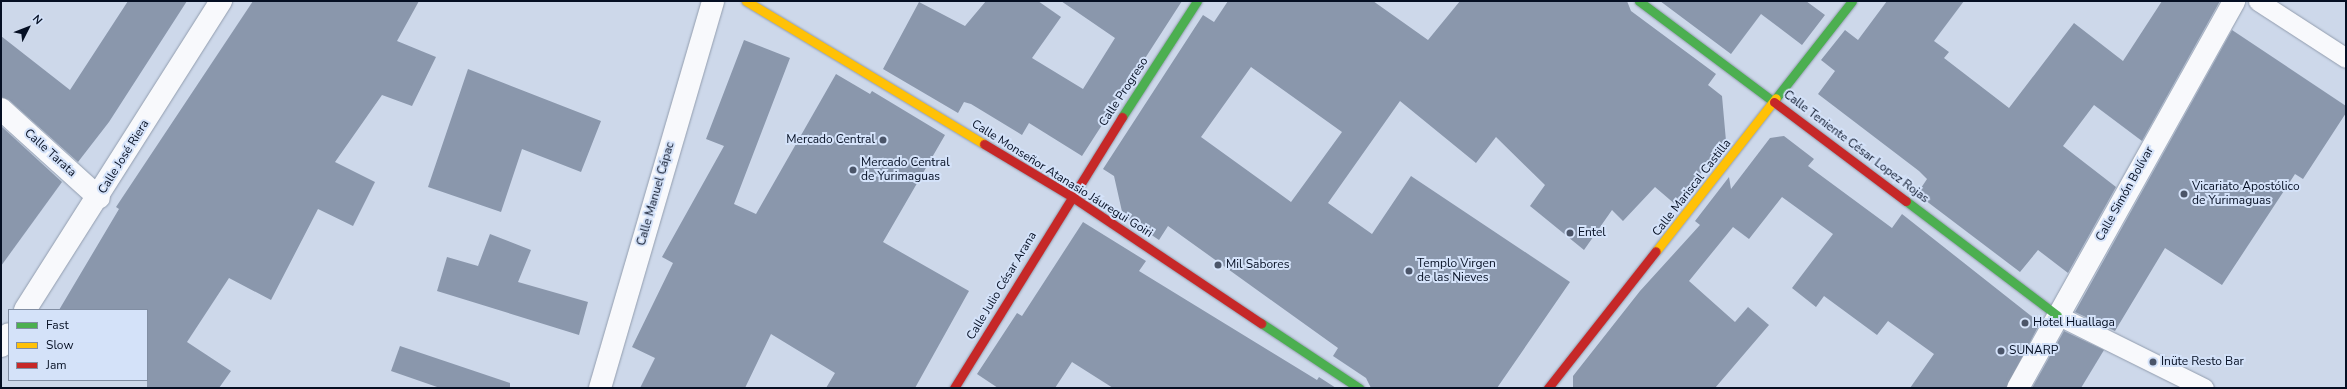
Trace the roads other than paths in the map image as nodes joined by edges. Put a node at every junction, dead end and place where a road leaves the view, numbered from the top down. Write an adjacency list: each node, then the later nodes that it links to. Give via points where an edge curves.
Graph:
1 (221, 1): 13 (street, Calle José Riera)
2 (713, 1): 18 (street, Calle Manuel Cápac)
3 (746, 1): 12 (street, Calle Monseñor Atanasio Jáuregui Goiri)
4 (1197, 1): 12 (street, Calle Progreso)
5 (1639, 1): 10 (street, Calle Teniente César Lopez Rojas)
6 (1852, 1): 10 (street, Calle Mariscal Castilla)
7 (2234, 1): 15 (street, Calle Simón Bolívar)
8 (2258, 1): 9 (lane)
9 (2346, 58)
10 (1775, 102): 15 (street, Calle Teniente César Lopez Rojas); 21 (street, Calle Mariscal Castilla)
11 (1, 109): 13 (street, Calle Tarata)
12 (1071, 196): 19 (street, Calle Julio César Arana); 20 (street, Calle Monseñor Atanasio Jáuregui Goiri)
13 (99, 198): 14 (street, Calle José Riera)
14 (26, 309)
15 (2057, 315): 22 (street, Calle Simón Bolívar); 23 (lane, via 2192,379)
16 (8, 336): 17 (street)
17 (1, 346)
18 (600, 388)
19 (954, 388)
20 (1359, 388)
21 (1548, 388)
22 (2018, 388)
23 (2204, 388)

